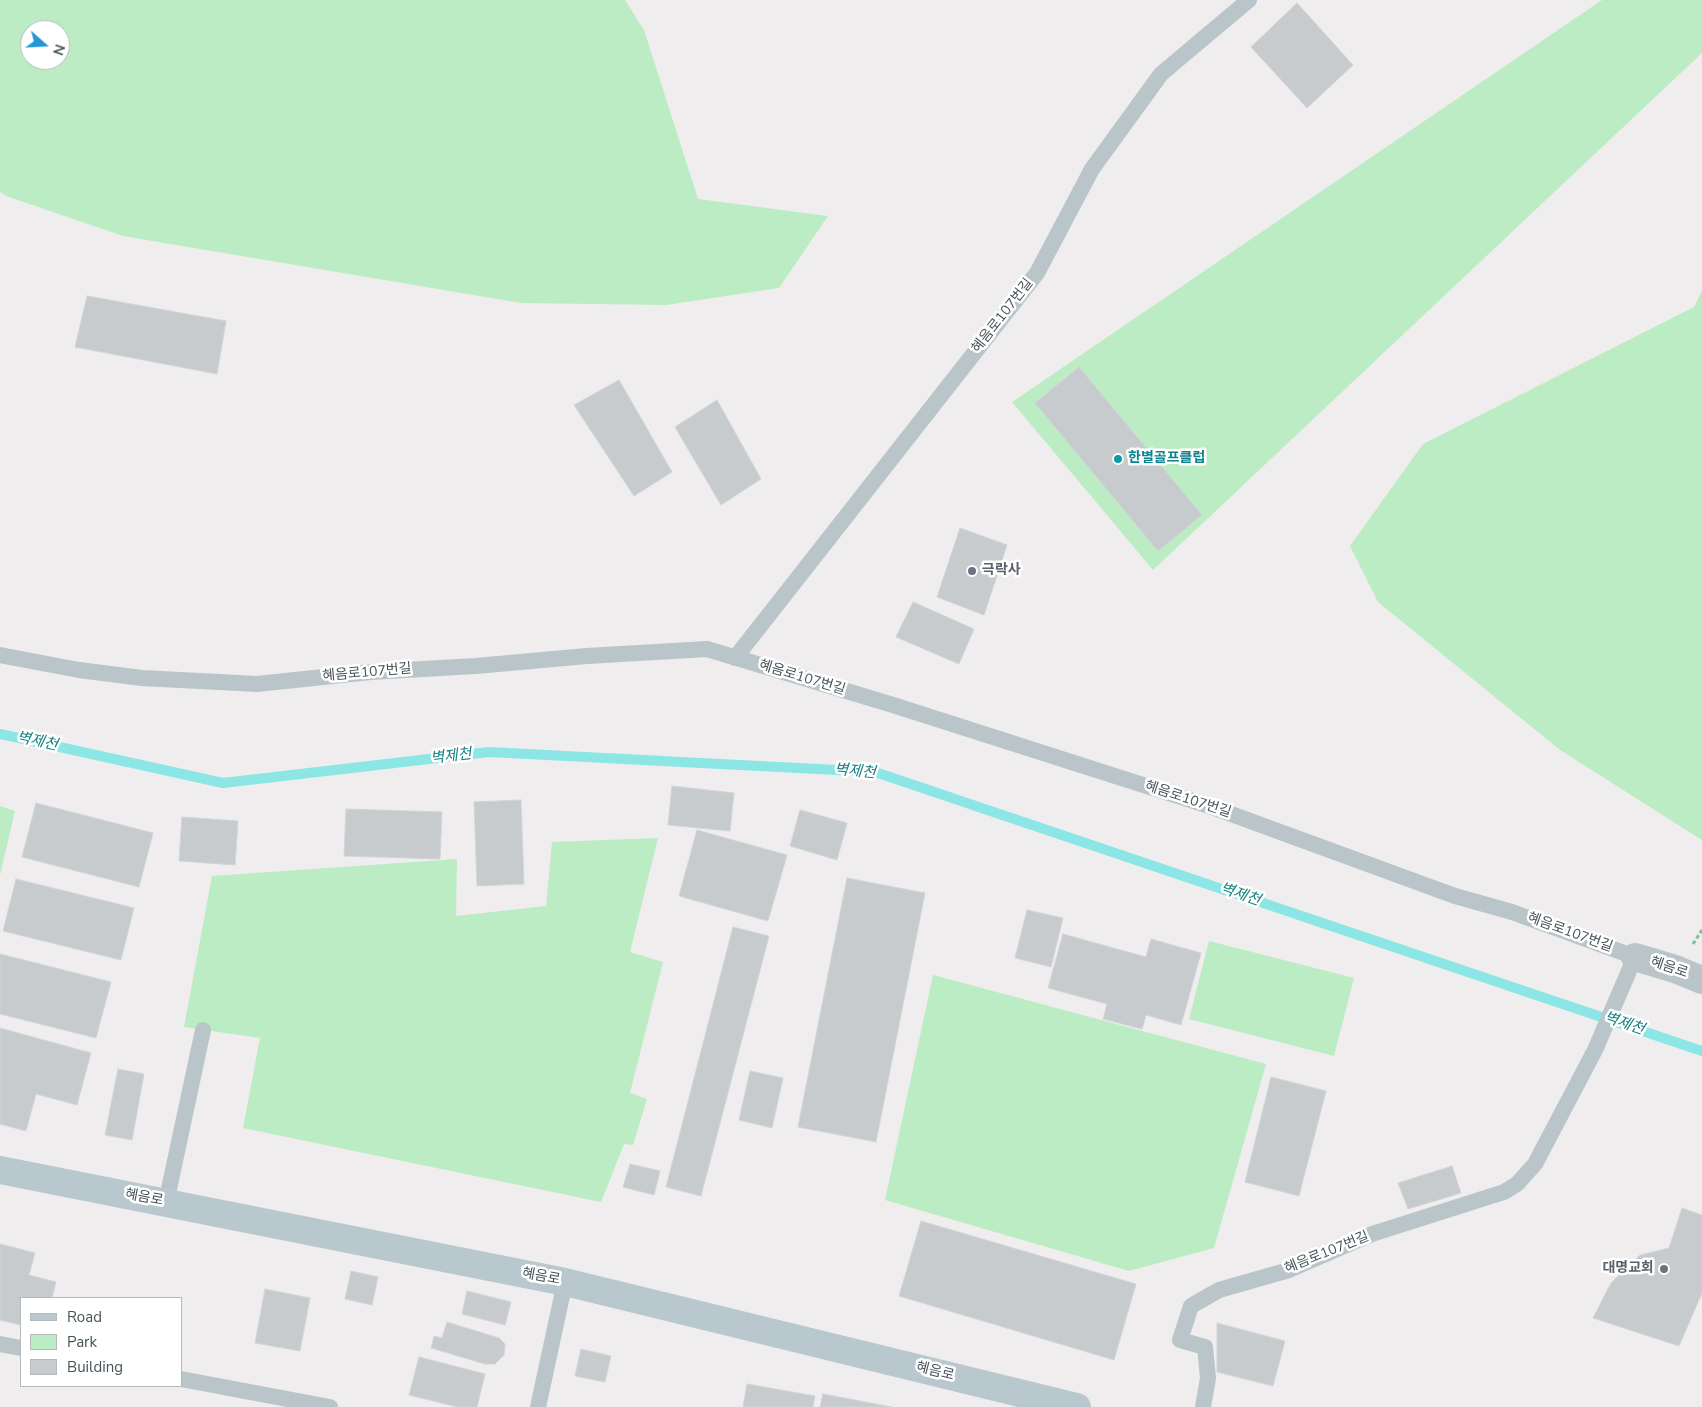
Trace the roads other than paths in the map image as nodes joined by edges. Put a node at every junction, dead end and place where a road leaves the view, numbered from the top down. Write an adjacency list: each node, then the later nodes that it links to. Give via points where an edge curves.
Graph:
1 (1249, 0): 3 (lane, 혜음로107번길, via 1161,74 1092,169 1037,273)
2 (0, 655): 3 (lane, 혜음로107번길, via 142,678 257,684 371,672 706,649)
3 (735, 658): 4 (lane, 혜음로107번길, via 1212,807 1455,896 1512,912)
4 (1635, 957): 5 (street, 혜음로); 16 (lane, 혜음로107번길, via 1595,1050 1535,1164 1517,1184 1504,1192 1372,1234 1289,1270 1219,1290 1191,1306 1180,1340 1205,1347 1208,1378)
5 (1702, 980)
6 (203, 1030): 8 (lane)
7 (0, 1170): 8 (main road, 혜음로)
8 (166, 1203): 9 (main road, 혜음로)
9 (565, 1282): 14 (lane); 15 (main road, 혜음로)
10 (0, 1344): 11 (lane)
11 (20, 1348)
12 (182, 1378): 13 (lane)
13 (330, 1407)
14 (538, 1407)
15 (1077, 1407)
16 (1203, 1407)

